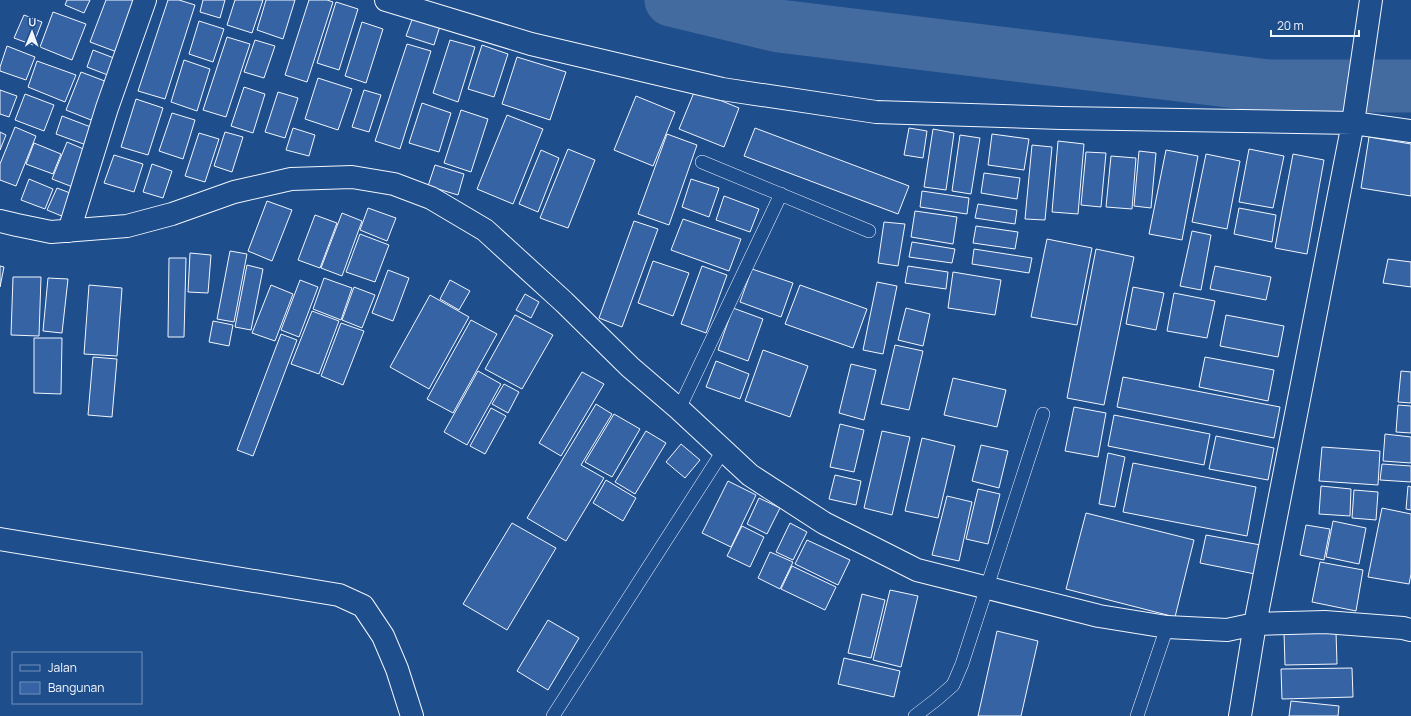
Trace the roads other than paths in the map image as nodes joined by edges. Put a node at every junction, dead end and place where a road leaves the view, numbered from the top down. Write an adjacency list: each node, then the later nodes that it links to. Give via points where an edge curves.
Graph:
1 (145, 0): 10 (street, via 107,108)
2 (386, 0): 4 (street, via 531,44 722,89 876,112 1069,118)
3 (1371, 0): 4 (street)
4 (1354, 116): 5 (street); 16 (street)
5 (1411, 131)
6 (702, 162): 7 (lane)
7 (781, 194): 9 (lane); 11 (lane)
8 (0, 220): 10 (street, via 51,232)
9 (869, 230)
10 (69, 231): 11 (street, via 127,226 172,214 234,192 291,179 352,177 394,184 431,198 485,230 630,367)
11 (679, 409): 13 (street)
12 (1043, 414): 15 (lane)
13 (723, 451): 15 (street, via 750,475 824,523 917,570); 20 (lane)
14 (0, 539): 19 (street, via 339,595 363,606 383,636)
15 (987, 587): 17 (street, via 1099,616); 21 (lane, via 953,685)
16 (1255, 624): 17 (street, via 1227,630); 18 (street, via 1325,622); 23 (street)
17 (1167, 626): 22 (lane)
18 (1411, 630)
19 (412, 716)
20 (553, 716)
21 (915, 716)
22 (1137, 716)
23 (1240, 716)

